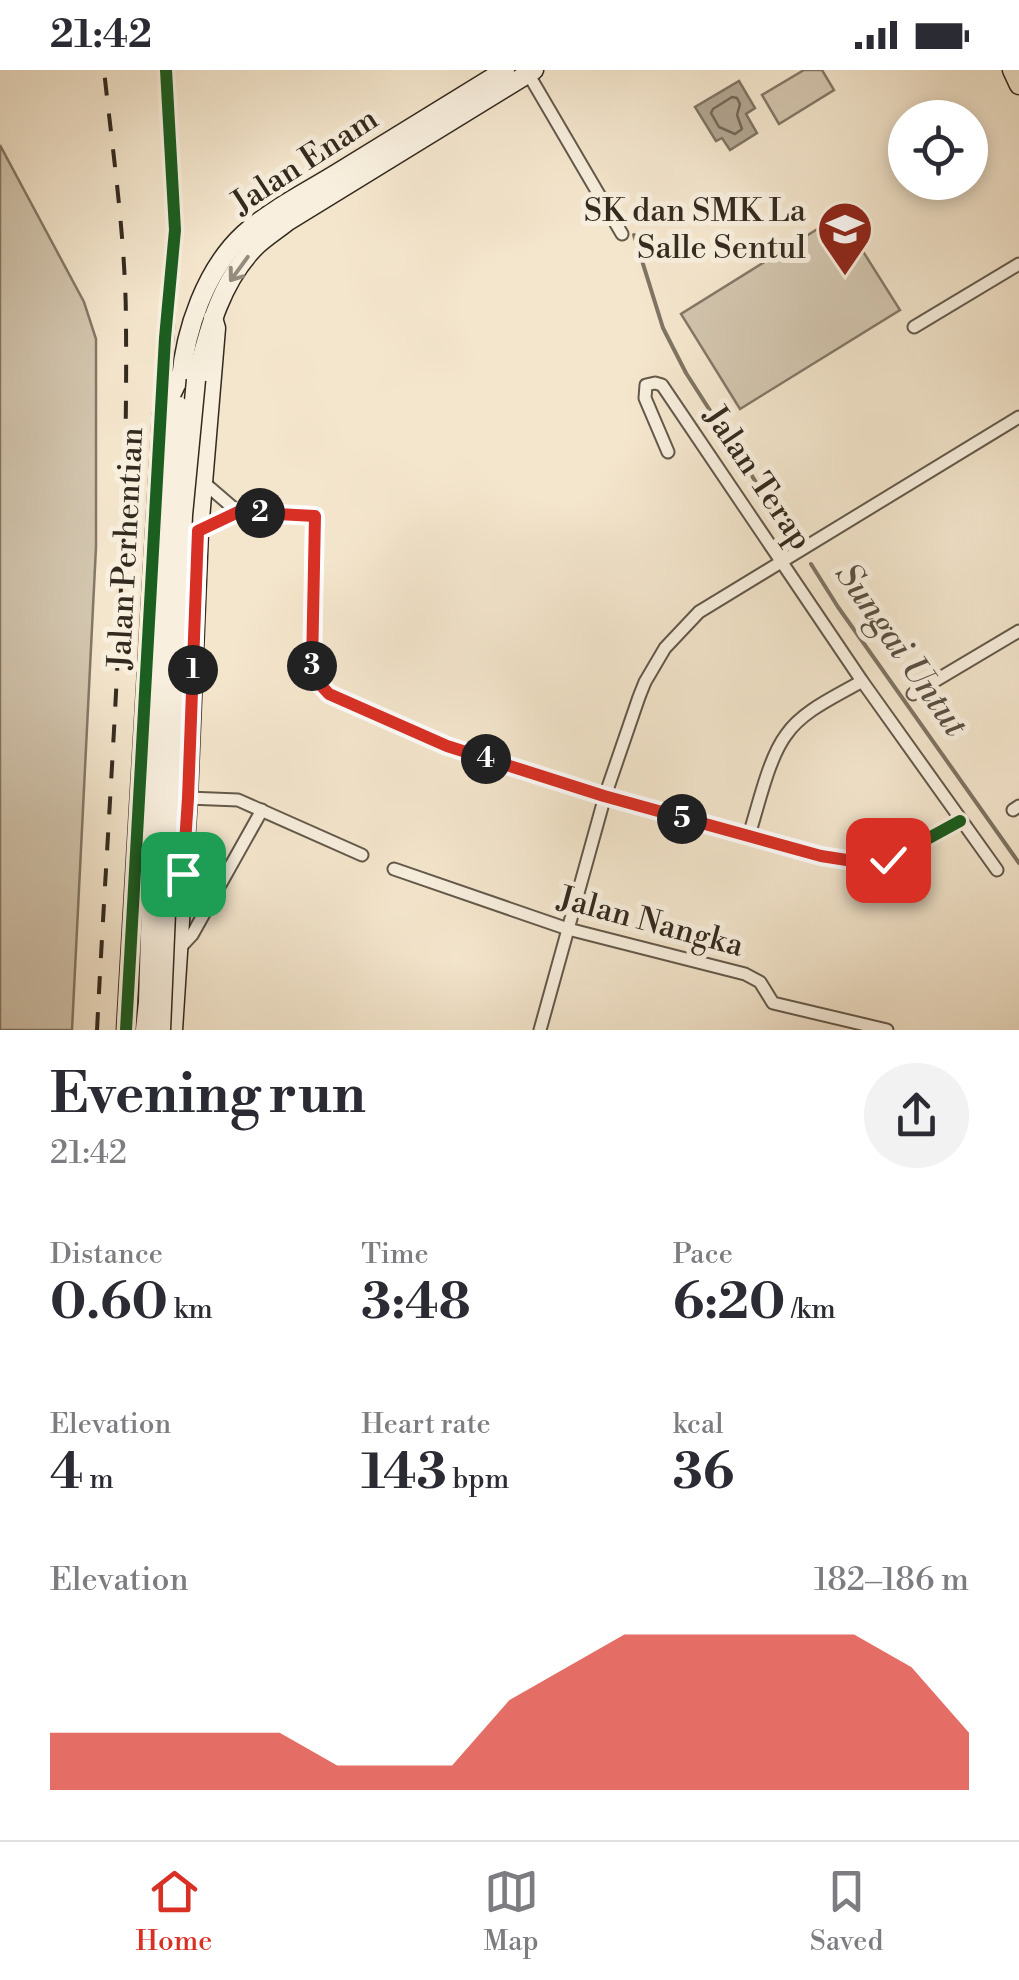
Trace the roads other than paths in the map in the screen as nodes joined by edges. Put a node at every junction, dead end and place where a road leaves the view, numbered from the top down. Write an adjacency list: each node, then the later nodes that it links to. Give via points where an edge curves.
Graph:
1 (166, 70): 11 (street, Jalan Perhentian, via 175,230 165,338)
2 (506, 70): 10 (main road, Jalan Enam, via 243,236 197,310)
3 (1012, 70): 5 (main road)
4 (529, 71): 6 (street); 8 (main road, Jalan Enam, one-way to 8, via 288,221 238,268)
5 (1019, 85)
6 (622, 234)
7 (1019, 264): 9 (street)
8 (213, 318): 10 (main road, Jalan Enam); 14 (main road)
9 (914, 327)
10 (189, 376): 11 (main road, Jalan Enam); 35 (main road, bridge)
11 (170, 410): 30 (main road, Jalan Perhentian); 34 (main road, bridge)
12 (1019, 417): 17 (street)
13 (668, 452): 17 (street, Jalan Terap, via 645,398 646,386 655,382)
14 (202, 481): 15 (street); 16 (main road)
15 (238, 512): 16 (street); 21 (street, via 315,516 312,667 329,694 447,746)
16 (198, 531): 22 (main road)
17 (781, 562): 19 (street, Jalan Terap); 21 (street, via 699,612 666,648 645,682)
18 (1019, 630): 20 (street)
19 (862, 681): 24 (street, Jalan Terap); 25 (street, via 786,734)
20 (914, 694)
21 (604, 796): 25 (street); 29 (street)
22 (188, 798): 23 (street, via 238,800); 31 (main road)
23 (262, 810): 26 (street); 31 (street)
24 (960, 822): 25 (street, via 888,860 866,863); 28 (street, Jalan Terap)
25 (748, 838)
26 (362, 855)
27 (394, 869): 29 (street, Jalan Nangka)
28 (997, 870)
29 (568, 929): 32 (street, Jalan Nangka, via 745,974 760,982 774,1004); 37 (street)
30 (130, 942): 31 (main road, via 155,961); 33 (main road, Jalan Perhentian)
31 (178, 950): 36 (main road)
32 (825, 1024): 38 (street, Jalan Nangka)
33 (126, 1030)
34 (145, 1030)
35 (162, 1030)
36 (174, 1030)
37 (540, 1030)
38 (887, 1030)

